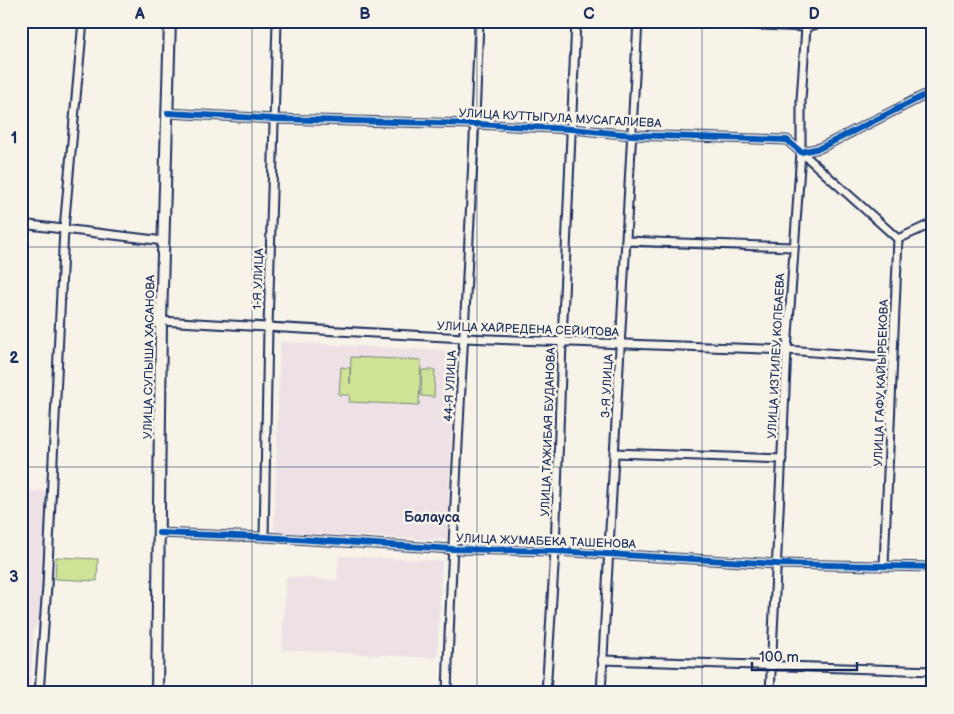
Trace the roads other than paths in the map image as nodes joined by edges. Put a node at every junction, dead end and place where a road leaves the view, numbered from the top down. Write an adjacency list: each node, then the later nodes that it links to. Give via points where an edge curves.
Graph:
1 (83, 21): 19 (street)
2 (170, 21): 11 (street, УЛИЦА СУПЫША ХАСАНОВА)
3 (277, 21): 12 (street, 1-Я УЛИЦА)
4 (479, 21): 13 (street, 44-Я УЛИЦА)
5 (576, 21): 14 (street, УЛИЦА ТАЖИБАЯ БУДАНОВА)
6 (638, 21): 15 (street, 3-Я УЛИЦА)
7 (671, 21): 9 (street)
8 (830, 21): 9 (street)
9 (805, 24): 16 (street, УЛИЦА ИЗТИЛЕУ КОПБАЕВА)
10 (933, 91): 16 (street, via 820,148)
11 (168, 113): 12 (street, УЛИЦА КУТТЫГУЛА МУСАГАЛИЕВА); 21 (street, УЛИЦА СУПЫША ХАСАНОВА)
12 (274, 119): 13 (street, УЛИЦА КУТТЫГУЛА МУСАГАЛИЕВА); 25 (street, 1-Я УЛИЦА)
13 (475, 124): 14 (street, УЛИЦА КУТТЫГУЛА МУСАГАЛИЕВА); 26 (street, 44-Я УЛИЦА)
14 (572, 129): 15 (street, УЛИЦА КУТТЫГУЛА МУСАГАЛИЕВА); 27 (street, УЛИЦА ТАЖИБАЯ БУДАНОВА)
15 (632, 135): 16 (street, УЛИЦА КУТТЫГУЛА МУСАГАЛИЕВА, via 787,140); 22 (street, 3-Я УЛИЦА)
16 (801, 152): 20 (street, УЛИЦА КУТТЫГУЛА МУСАГАЛИЕВА); 23 (street, УЛИЦА ИЗТИЛЕУ КОПБАЕВА)
17 (933, 223): 20 (street)
18 (21, 224): 19 (street)
19 (64, 229): 21 (street); 44 (street)
20 (898, 239): 30 (street, УЛИЦА ГАФУ КАЙЫРБЕКОВА)
21 (164, 241): 24 (street, УЛИЦА СУПЫША ХАСАНОВА)
22 (626, 241): 23 (street); 28 (street, 3-Я УЛИЦА)
23 (793, 247): 29 (street, УЛИЦА ИЗТИЛЕУ КОПБАЕВА)
24 (161, 321): 25 (street, УЛИЦА ХАЙРЕДЕНА СЕЙИТОВА); 33 (street, УЛИЦА СУПЫША ХАСАНОВА)
25 (268, 328): 26 (street, УЛИЦА ХАЙРЕДЕНА СЕЙИТОВА); 34 (street, 1-Я УЛИЦА)
26 (464, 338): 27 (street, УЛИЦА ХАЙРЕДЕНА СЕЙИТОВА); 35 (street, 44-Я УЛИЦА)
27 (562, 342): 28 (street, УЛИЦА ХАЙРЕДЕНА СЕЙИТОВА); 36 (street, УЛИЦА ТАЖИБАЯ БУДАНОВА)
28 (620, 344): 29 (street, УЛИЦА ХАЙРЕДЕНА СЕЙИТОВА); 31 (street, 3-Я УЛИЦА)
29 (787, 350): 30 (street, УЛИЦА ХАЙРЕДЕНА СЕЙИТОВА); 32 (street, УЛИЦА ИЗТИЛЕУ КОПБАЕВА)
30 (893, 358): 39 (street, УЛИЦА ГАФУ КАЙЫРБЕКОВА)
31 (614, 453): 32 (street); 37 (street, 3-Я УЛИЦА)
32 (782, 459): 38 (street, УЛИЦА ИЗТИЛЕУ КОПБАЕВА)
33 (159, 533): 34 (street, УЛИЦА ЖУМАБЕКА ТАШЕНОВА); 45 (street, УЛИЦА СУПЫША ХАСАНОВА)
34 (264, 537): 35 (street, УЛИЦА ЖУМАБЕКА ТАШЕНОВА)
35 (452, 549): 36 (street, УЛИЦА ЖУМАБЕКА ТАШЕНОВА); 46 (street, 44-Я УЛИЦА)
36 (555, 551): 37 (street, УЛИЦА ЖУМАБЕКА ТАШЕНОВА); 47 (street, УЛИЦА ТАЖИБАЯ БУДАНОВА)
37 (608, 554): 38 (street, УЛИЦА ЖУМАБЕКА ТАШЕНОВА); 41 (street, 3-Я УЛИЦА)
38 (776, 564): 39 (street, УЛИЦА ЖУМАБЕКА ТАШЕНОВА); 42 (street, УЛИЦА ИЗТИЛЕУ КОПБАЕВА)
39 (884, 565): 40 (street, УЛИЦА ЖУМАБЕКА ТАШЕНОВА)
40 (933, 568)
41 (602, 660): 42 (street); 48 (street, 3-Я УЛИЦА)
42 (771, 666): 43 (street); 49 (street, УЛИЦА ИЗТИЛЕУ КОПБАЕВА)
43 (933, 671)
44 (39, 693)
45 (156, 693)
46 (447, 693)
47 (546, 693)
48 (601, 693)
49 (770, 693)

